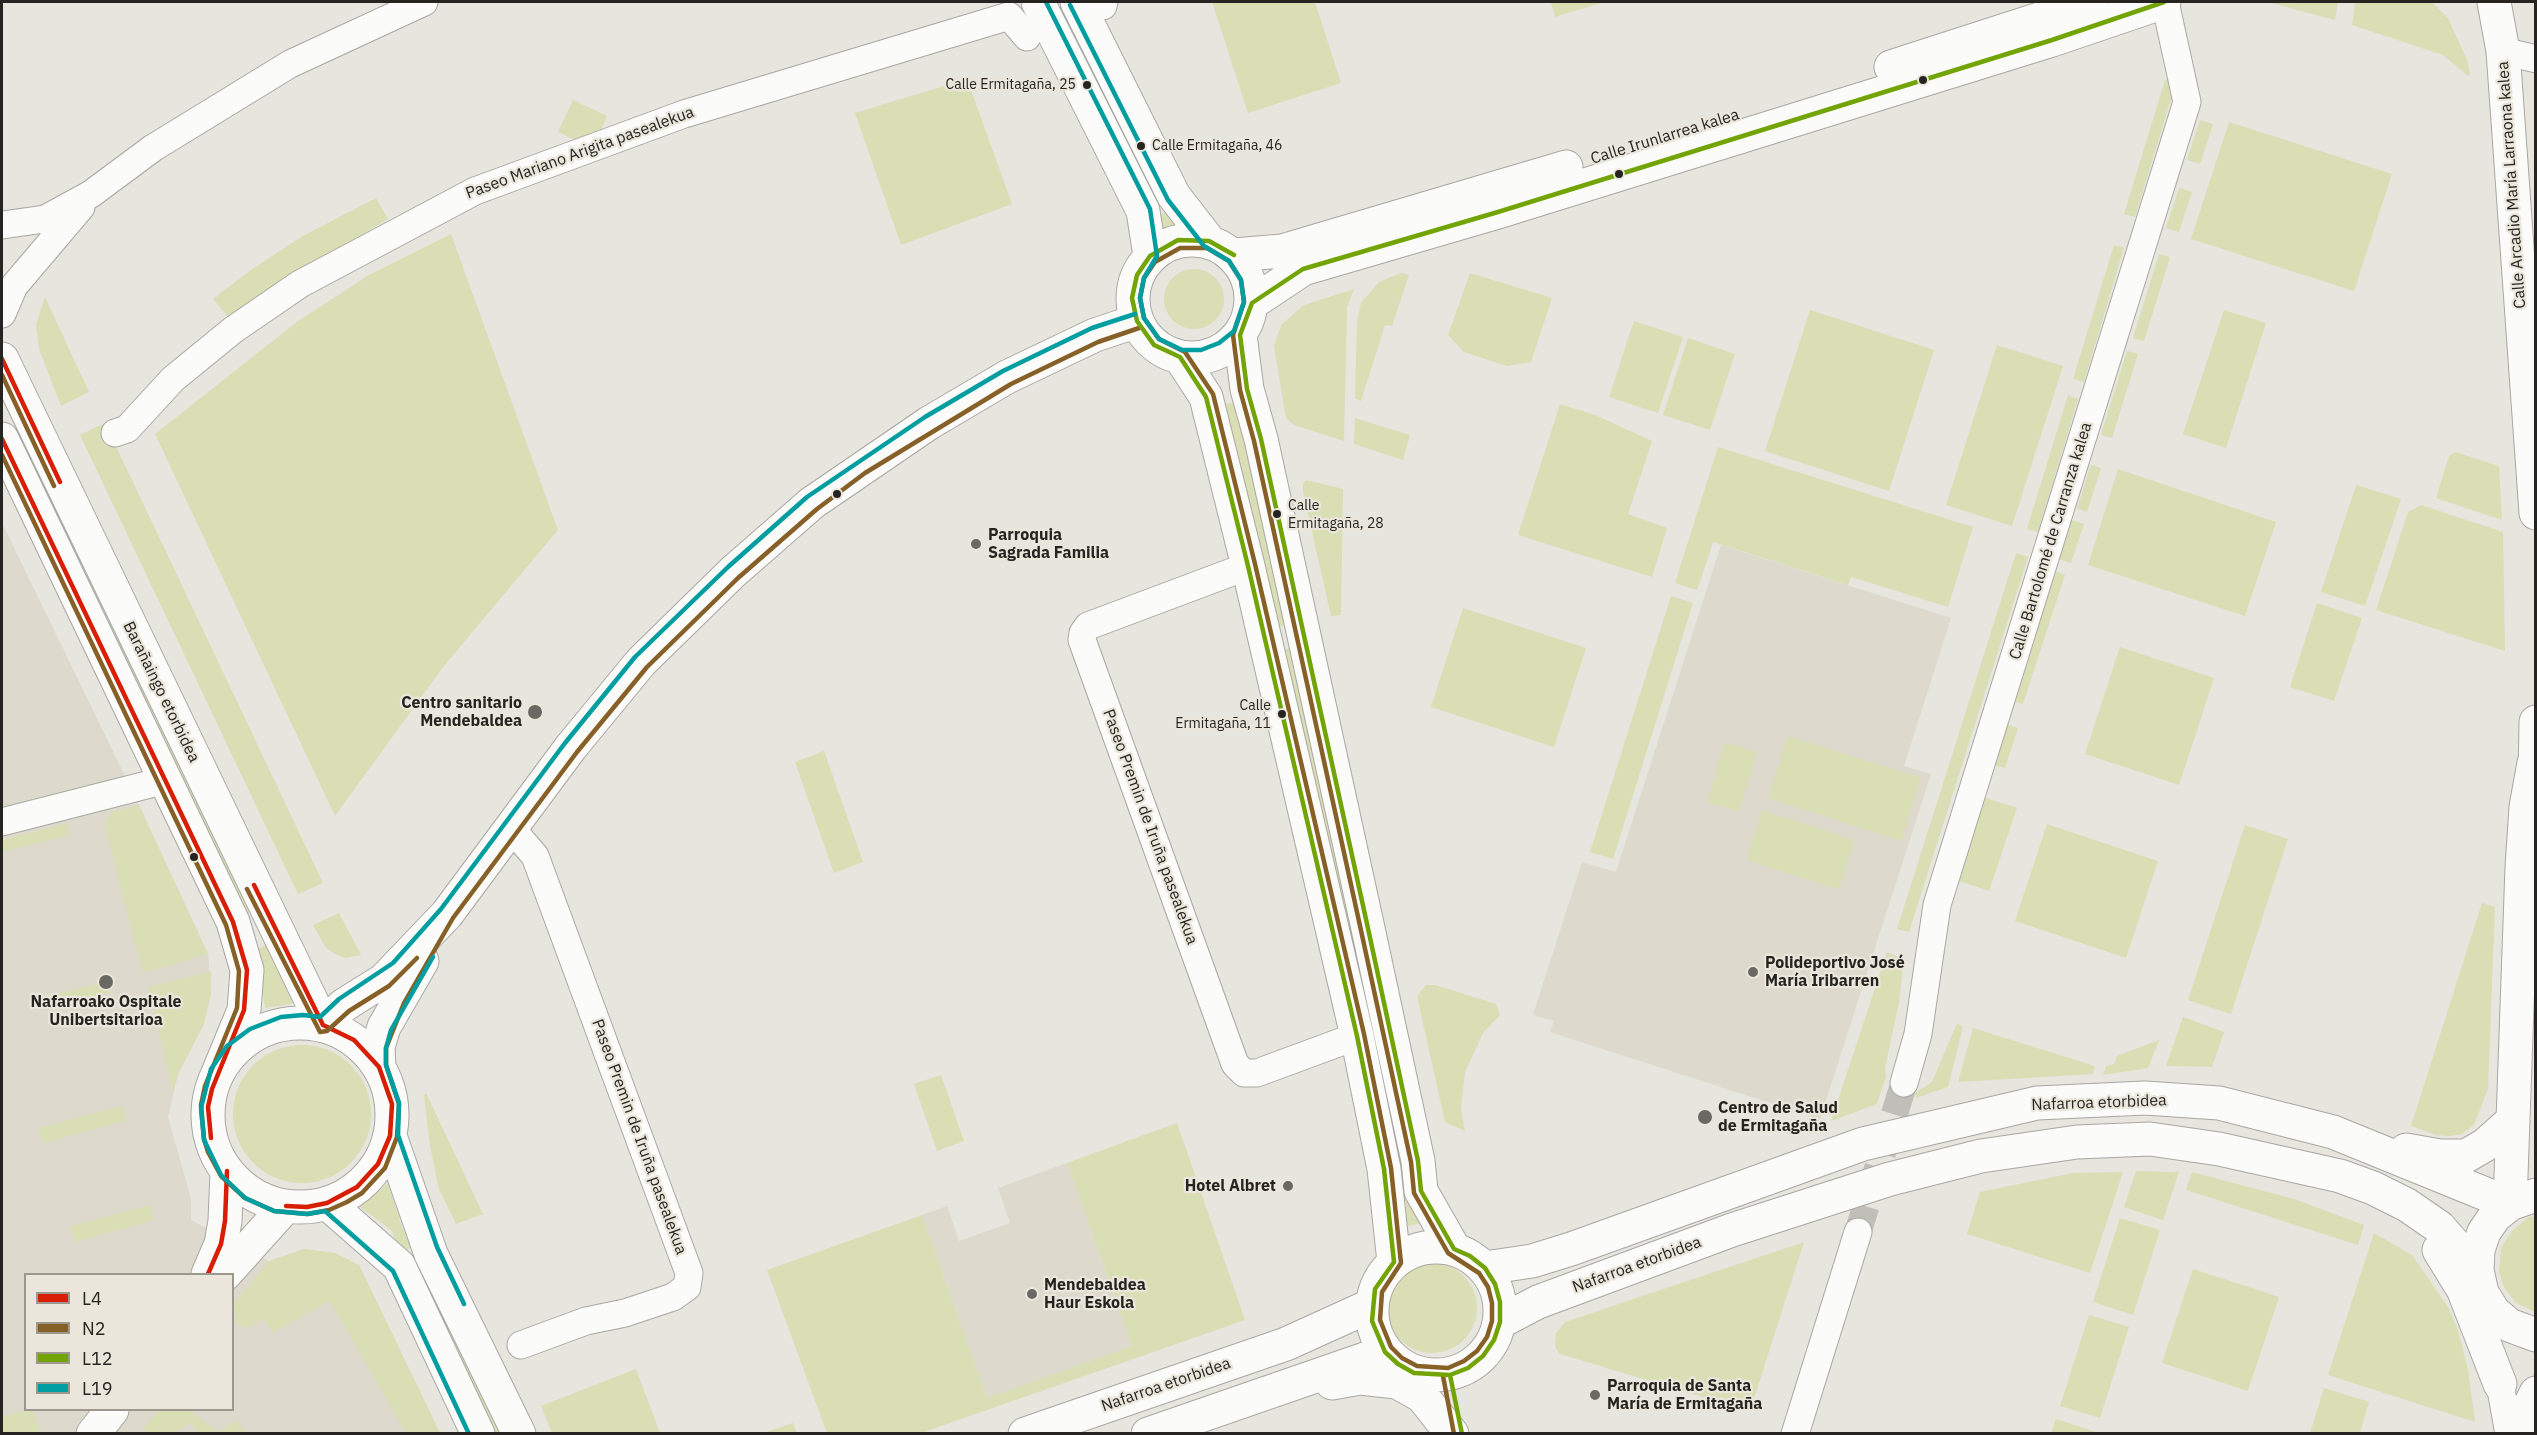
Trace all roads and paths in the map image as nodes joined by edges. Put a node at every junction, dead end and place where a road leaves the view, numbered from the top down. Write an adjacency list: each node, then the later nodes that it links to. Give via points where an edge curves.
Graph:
1 (424, 2): 10 (street, via 290,64 153,148)
2 (1038, 2): 13 (street, via 1143,211)
3 (2092, 2): 12 (street, Calle Irunlarrea kalea, via 1494,189 1282,250)
4 (2165, 2): 14 (street, Calle Irunlarrea kalea, via 1498,212 1303,269); 36 (street, Calle Bartolomé de Carranza kalea, via 2187,102 1937,905 1919,1025)
5 (2494, 2): 8 (street, Calle Arcadio María Larraona kalea)
6 (1094, 3): 12 (street, via 1174,196)
7 (1026, 37): 20 (street, Paseo Mariano Arigita pasealekua, via 1008,16 684,114 475,191 300,284 233,330 173,380 127,429)
8 (2503, 51): 9 (street); 22 (street, Calle Arcadio María Larraona kalea)
9 (2535, 59)
10 (91, 194): 11 (street, via 45,219); 15 (street, via 14,286)
11 (2, 225)
12 (1221, 248): 13 (street, via 1178,240); 14 (street, via 1248,277)
13 (1150, 256): 16 (street, via 1137,275 1132,298)
14 (1252, 303): 17 (street)
15 (2, 314)
16 (1137, 321): 18 (street, via 1154,345); 29 (street, via 1095,335 1006,377 929,423 812,503 640,662)
17 (1240, 335): 18 (street, via 1223,350 1202,358); 41 (street, via 1248,389)
18 (1180, 357): 23 (street, via 1206,397)
19 (2, 359): 32 (street, Barañaingo etorbidea)
20 (115, 433)
21 (2, 439): 26 (street, Barañaingo etorbidea)
22 (2535, 513)
23 (1248, 566): 33 (street); 33 (street, Paseo Premin de Iruña pasealekua, via 1088,626 1082,640 1235,1064 1244,1073 1257,1073)
24 (2535, 722): 25 (street)
25 (2534, 763): 27 (street); 38 (street, via 2522,867)
26 (166, 780): 28 (street); 35 (street, Barañaingo etorbidea, via 233,922 247,970 244,1010)
27 (2535, 806)
28 (2, 822)
29 (511, 828): 31 (street); 59 (street, Paseo Premin de Iruña pasealekua, via 535,856 689,1273 687,1287 673,1297)
30 (2535, 901): 37 (street)
31 (447, 914): 32 (street, via 384,980 344,1005); 34 (street, via 384,1027 378,1047)
32 (323, 1025): 34 (street, via 354,1040); 35 (street, via 282,1024 254,1035 233,1051)
33 (1357, 1036): 50 (street, via 1384,1169)
34 (379, 1067): 39 (street, via 392,1104)
35 (218, 1073): 42 (street, via 208,1107 211,1138)
36 (1904, 1083)
37 (2535, 1084)
38 (2513, 1120): 40 (street, via 2466,1156 2440,1156); 44 (street)
39 (390, 1136): 45 (street, via 378,1164 357,1187); 68 (street, via 431,1254)
40 (2354, 1141): 44 (street, Nafarroa etorbidea); 47 (street, Nafarroa etorbidea, via 2219,1103 2145,1098 2037,1103 1863,1144)
41 (1418, 1161): 47 (street, Nafarroa etorbidea, via 1434,1183 1443,1206 1471,1237 1511,1245 1545,1244 1605,1228); 49 (street, via 1421,1191)
42 (227, 1171): 46 (street, via 249,1192); 53 (street, via 225,1221)
43 (2340, 1176): 52 (street, Nafarroa etorbidea, via 2407,1205 2439,1227); 57 (street, Nafarroa etorbidea, via 2219,1149 2150,1139 2077,1142 1981,1156 1890,1179 1732,1230 1538,1302); 62 (street, Nafarroa etorbidea, via 2363,1196 2402,1216 2432,1241 2463,1289)
44 (2523, 1200): 52 (street, via 2496,1216 2484,1232)
45 (327, 1203): 46 (street); 67 (street, via 399,1266)
46 (286, 1206): 54 (street)
47 (1618, 1232): 51 (street, Nafarroa etorbidea, via 1532,1261)
48 (1858, 1232): 73 (street)
49 (1454, 1249): 50 (street, via 1433,1246 1412,1251); 51 (street)
50 (1394, 1262): 55 (street, via 1375,1289)
51 (1485, 1268): 57 (street, via 1500,1302)
52 (2476, 1270): 56 (street, via 2482,1293)
53 (209, 1273)
54 (227, 1273)
55 (1372, 1305): 60 (street, via 1374,1329); 69 (street, Nafarroa etorbidea, via 1286,1344)
56 (2494, 1312): 58 (street, via 2509,1325); 62 (street)
57 (1500, 1322): 61 (street, via 1483,1356)
58 (2535, 1335)
59 (520, 1345)
60 (1385, 1352): 61 (street, via 1414,1373); 64 (street)
61 (1450, 1375): 72 (street)
62 (2500, 1384): 74 (street)
63 (2535, 1392): 75 (street)
64 (1231, 1404): 70 (street); 71 (street, via 1263,1404 1334,1382 1381,1379 1397,1382 1422,1396)
65 (111, 1411): 66 (street)
66 (93, 1434)
67 (478, 1434)
68 (519, 1434)
69 (1025, 1434)
70 (1148, 1434)
71 (1452, 1434)
72 (1462, 1434)
73 (1796, 1434)
74 (2510, 1434)
75 (2516, 1434)

